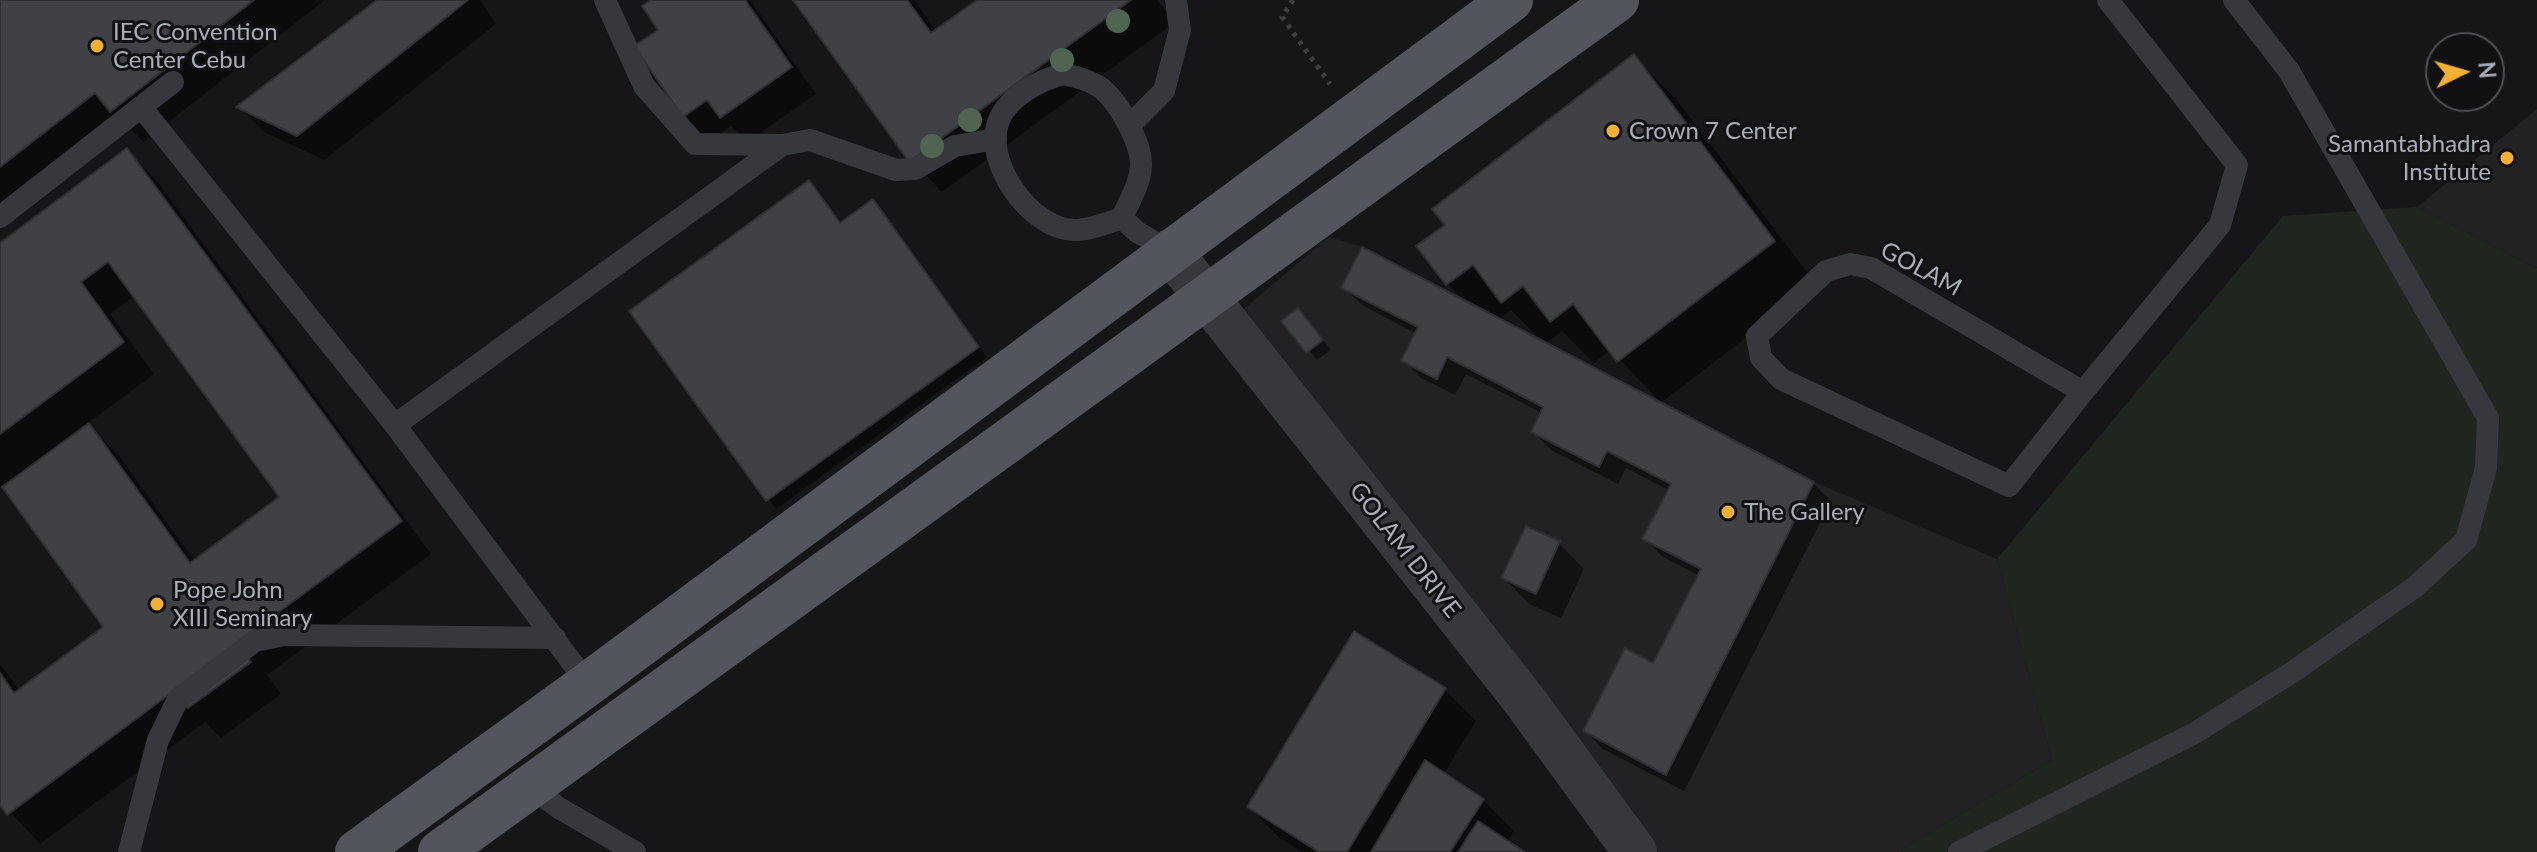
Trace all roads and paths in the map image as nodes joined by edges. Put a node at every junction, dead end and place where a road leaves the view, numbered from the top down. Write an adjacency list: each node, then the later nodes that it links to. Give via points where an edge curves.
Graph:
1 (605, 0): 13 (lane, via 644,86 695,144)
2 (1176, 0): 11 (lane, via 1180,30 1164,91)
3 (1293, 0): 10 (path, via 1282,17)
4 (1617, 0): 17 (main road)
5 (2108, 0): 18 (lane, via 2237,165 2220,225)
6 (2234, 0): 28 (lane, via 2297,84 2488,418 2486,468 2466,540 2415,587 2193,734)
7 (1488, 7): 10 (main road)
8 (173, 82): 9 (lane)
9 (142, 108): 14 (lane); 19 (lane)
10 (1354, 117): 16 (main road)
11 (1129, 126): 12 (lane, via 1102,88 1063,74 1043,79 1011,104 999,119); 15 (lane, via 1141,165 1138,186)
12 (996, 139): 13 (lane, via 955,146 915,169 896,170 810,140); 15 (lane, via 999,160 1035,217 1074,230)
13 (782, 145): 19 (lane)
14 (0, 217)
15 (1122, 218): 16 (lane)
16 (1170, 251): 17 (street, GOLAM DRIVE); 21 (main road)
17 (1205, 298): 22 (main road); 27 (street, GOLAM DRIVE, via 1524,700)
18 (2083, 392): 18 (lane, GOLAM, via 2009,486 1781,379 1761,358 1757,336 1826,271 1850,264 1871,268)
19 (395, 425): 20 (lane)
20 (555, 638): 21 (lane); 23 (lane, via 284,635 255,641 178,699 158,740)
21 (588, 684): 24 (main road)
22 (529, 786): 25 (main road); 26 (lane)
23 (129, 852)
24 (357, 852)
25 (440, 852)
26 (635, 852)
27 (1635, 852)
28 (1959, 852)

